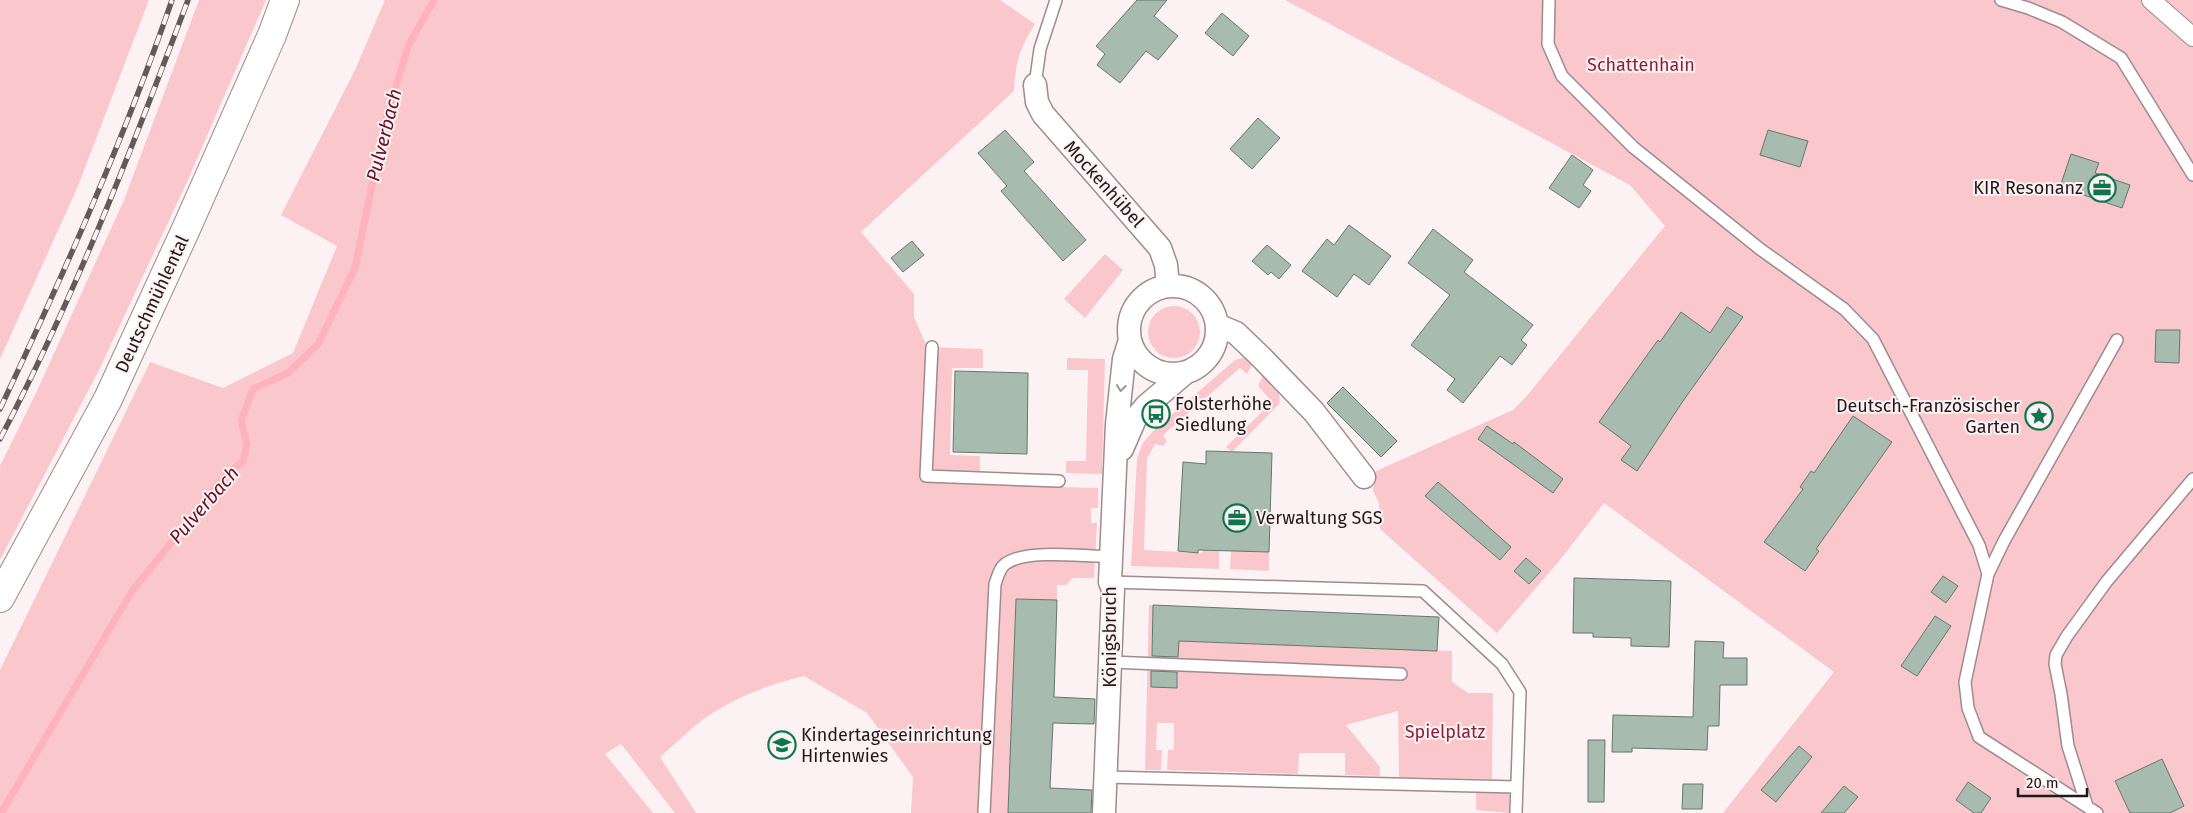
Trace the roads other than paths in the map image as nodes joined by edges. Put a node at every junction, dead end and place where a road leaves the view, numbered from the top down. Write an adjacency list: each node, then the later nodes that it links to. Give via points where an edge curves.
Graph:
1 (285, 0): 22 (main road, Deutschmühlental, via 108,399)
2 (1056, 0): 7 (lane, via 1040,49)
3 (1550, 0): 20 (lane, via 1548,44 1562,76 1633,147 1760,249 1844,308 1873,339 1978,545)
4 (2002, 0): 8 (lane, via 2062,22 2121,58)
5 (2151, 0): 6 (street)
6 (2193, 36)
7 (1035, 84): 9 (street, Mockenhübel, via 1037,102 1043,114 1160,248)
8 (2193, 174)
9 (1168, 286): 10 (street, via 1182,287 1206,300); 11 (street, Königsbruch, via 1154,290 1134,310 1129,325)
10 (1218, 326): 14 (street, Königsbruch, via 1213,350 1206,360); 16 (street, via 1236,333 1262,358 1314,412)
11 (1130, 340): 14 (street, via 1139,358 1155,371); 15 (street, Königsbruch, one-way to 15, via 1124,358)
12 (2117, 340): 20 (lane)
13 (932, 347): 18 (lane, via 926,476)
14 (1185, 373): 15 (street, Königsbruch, via 1135,419)
15 (1116, 462): 19 (street, Königsbruch)
16 (1364, 477)
17 (2193, 479): 27 (lane, via 2107,581 2056,654 2068,746)
18 (1059, 480)
19 (1111, 557): 21 (street, Königsbruch); 28 (lane, via 1018,556 1002,566 995,584)
20 (1988, 574): 27 (lane, via 1965,682 1968,708 1978,737)
21 (1110, 582): 23 (street, Königsbruch, via 1113,590); 26 (lane, via 1423,591 1502,664 1520,692)
22 (0, 598)
23 (1111, 662): 24 (lane); 25 (street, Königsbruch)
24 (1401, 674)
25 (1105, 776): 26 (lane); 29 (street, Königsbruch)
26 (1517, 786): 30 (lane)
27 (2087, 806): 31 (lane)
28 (984, 813)
29 (1104, 813)
30 (1516, 813)
31 (2097, 813)

